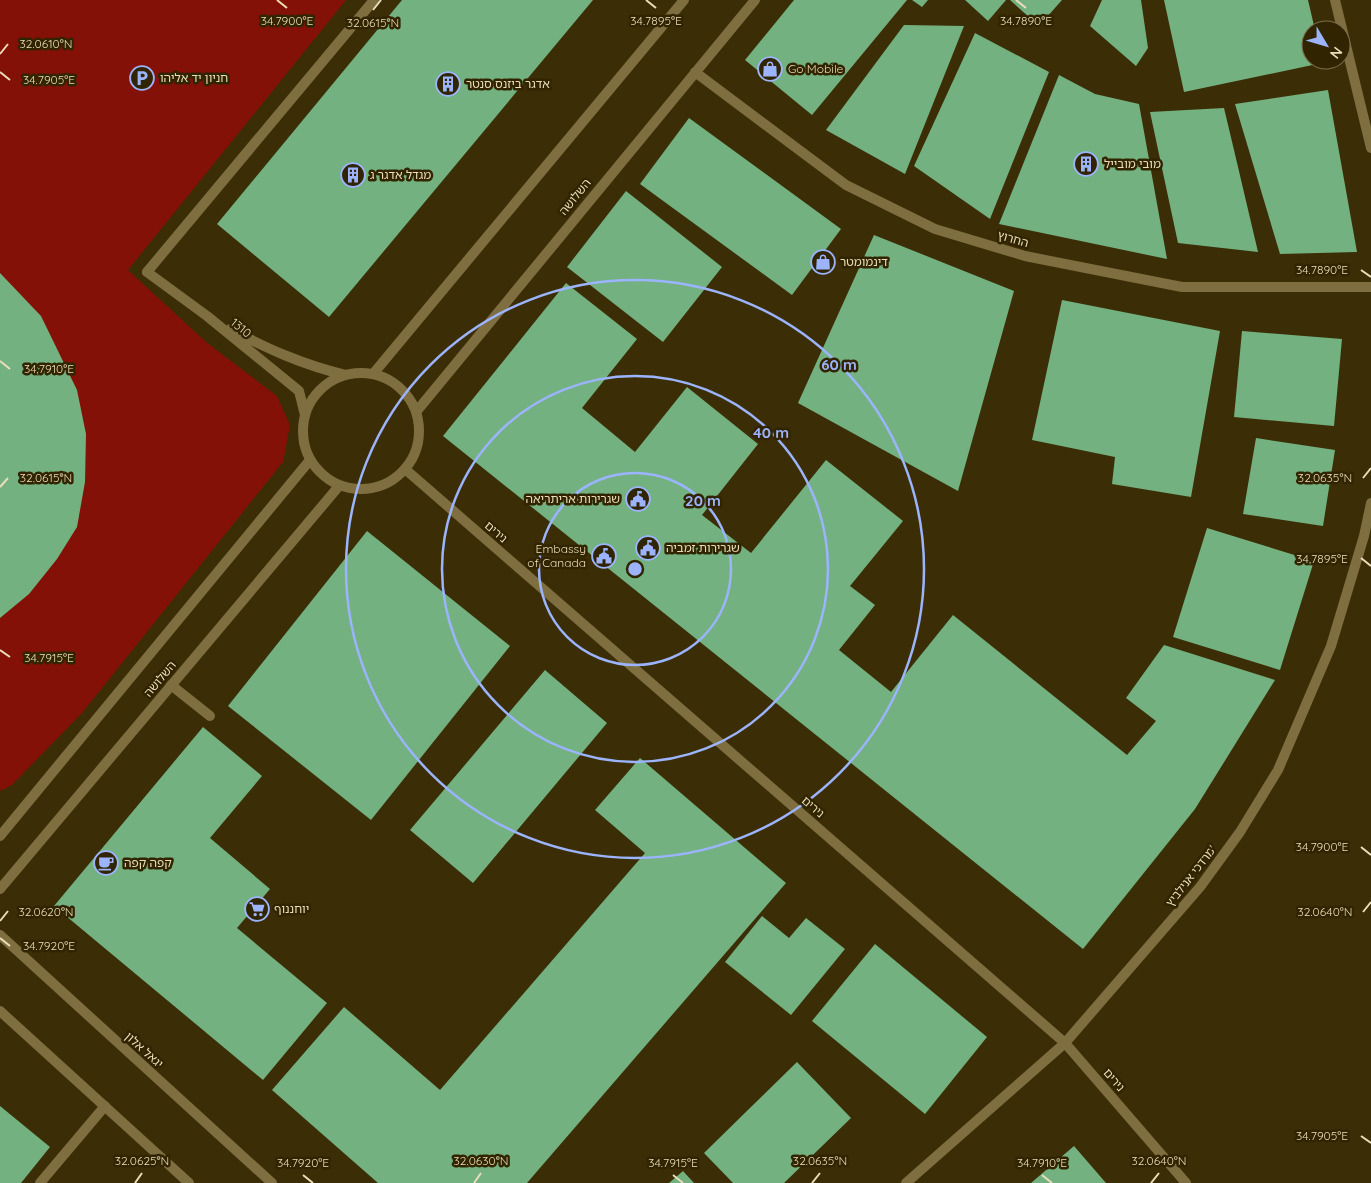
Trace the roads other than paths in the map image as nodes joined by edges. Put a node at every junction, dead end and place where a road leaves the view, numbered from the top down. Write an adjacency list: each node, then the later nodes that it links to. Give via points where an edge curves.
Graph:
1 (374, 0): 8 (street, 1310, via 147,272)
2 (684, 0): 9 (street)
3 (755, 0): 5 (street, השלושה)
4 (1335, 0): 6 (street)
5 (695, 72): 7 (street, החרוץ, via 846,185 934,228 1025,256 1182,287); 11 (street, השלושה)
6 (1371, 148)
7 (1371, 287)
8 (207, 316): 10 (street, via 272,352 310,367); 12 (street, 1310, via 299,390)
9 (373, 374): 10 (street); 11 (street, via 391,381 406,394)
10 (346, 375): 12 (street, via 328,383 314,397)
11 (416, 412): 14 (street, via 419,432 416,452)
12 (305, 414): 13 (street, via 304,446)
13 (310, 460): 15 (street, via 317,471); 19 (street, השלושה)
14 (405, 469): 15 (street, via 392,481 375,488 357,490); 23 (street, נירים)
15 (339, 486): 17 (street, השלושה)
16 (1371, 503): 23 (street, מרדכי אנילביץ', via 1331,646 1278,770 1240,832 1200,887)
17 (171, 685): 18 (street); 20 (street, השלושה)
18 (210, 716)
19 (0, 836)
20 (0, 889)
21 (0, 935): 27 (street, יגאל אלון)
22 (0, 1011): 24 (street)
23 (1065, 1042): 28 (street, מרדכי אנילביץ'); 29 (street, נירים)
24 (104, 1106): 25 (street); 26 (street)
25 (40, 1183)
26 (189, 1183)
27 (272, 1183)
28 (906, 1183)
29 (1186, 1183)

